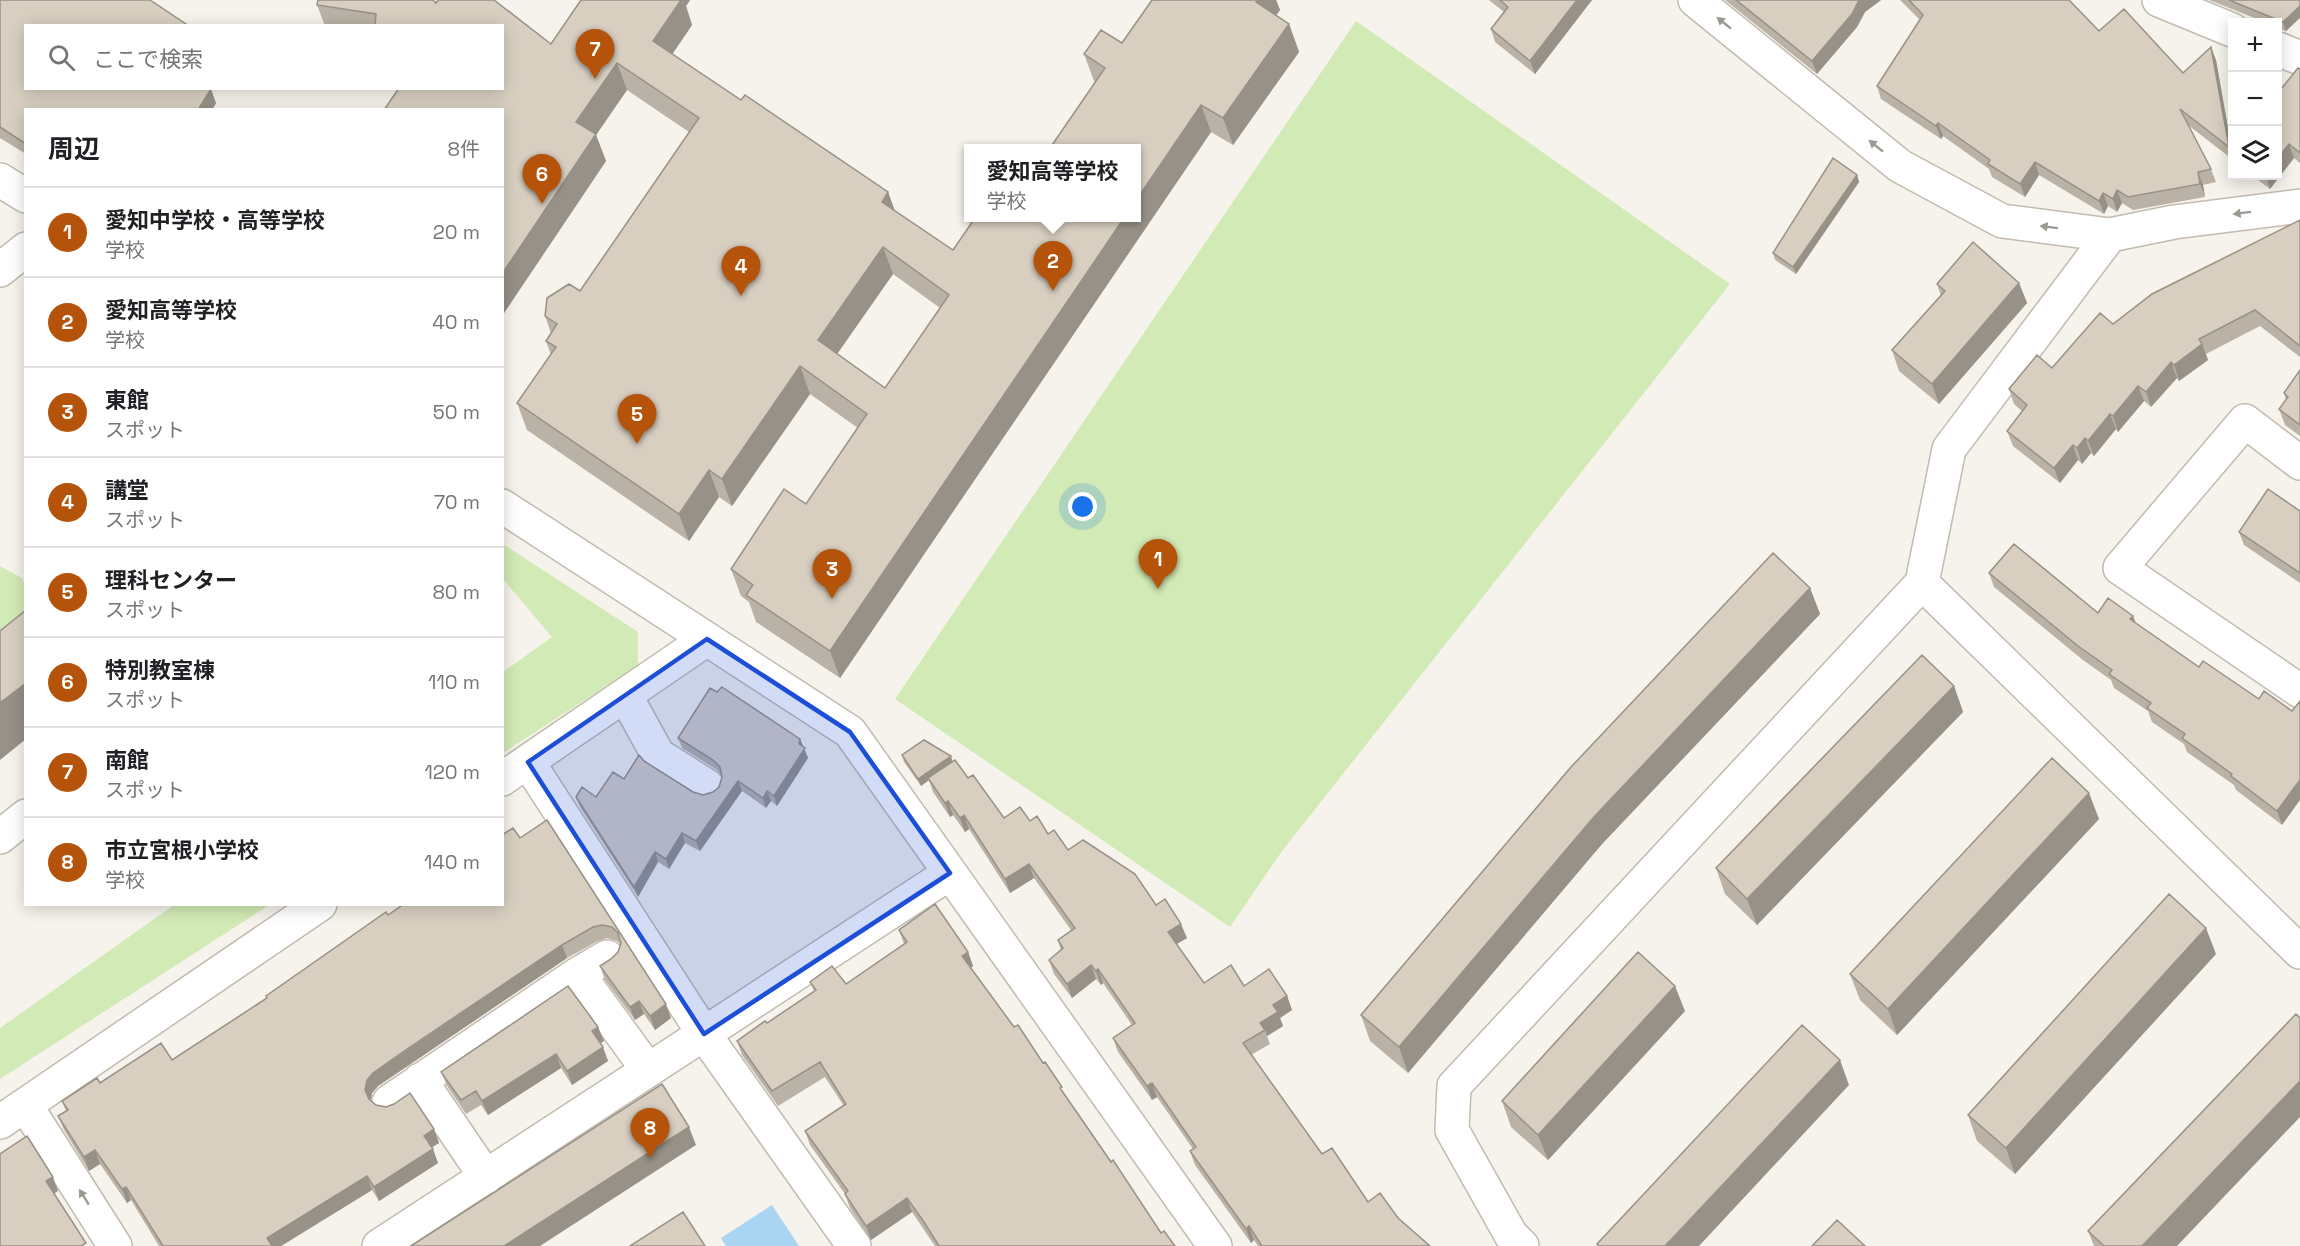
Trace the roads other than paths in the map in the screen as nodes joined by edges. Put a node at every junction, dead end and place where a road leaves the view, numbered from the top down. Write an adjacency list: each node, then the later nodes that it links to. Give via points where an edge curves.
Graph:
1 (1695, 0): 9 (street, one-way to 1, via 2002,221 1900,166)
2 (2159, 0): 3 (street)
3 (2228, 28)
4 (2282, 51): 5 (street)
5 (2300, 58)
6 (0, 180): 7 (street)
7 (24, 195)
8 (2300, 206): 9 (street, one-way to 9, via 2174,222)
9 (2110, 235): 14 (street, via 1949,449)
10 (24, 251): 11 (street)
11 (0, 270)
12 (2300, 463): 16 (street, via 2245,421 2120,568)
13 (504, 507): 15 (street)
14 (1922, 583): 24 (street); 37 (street, via 1454,1086 1452,1130 1510,1234)
15 (707, 639): 17 (street); 22 (street, via 850,732)
16 (2300, 691)
17 (625, 695): 18 (street); 19 (street, via 658,754)
18 (515, 771): 27 (street)
19 (707, 786)
20 (24, 818): 21 (street)
21 (0, 837)
22 (950, 873): 27 (street); 36 (street)
23 (317, 906): 31 (street)
24 (2300, 952)
25 (607, 957): 26 (street)
26 (578, 974): 28 (street); 29 (street)
27 (704, 1034): 28 (street); 35 (street)
28 (648, 1070): 32 (street)
29 (420, 1080): 30 (street); 32 (street)
30 (389, 1102)
31 (13, 1114): 33 (street, one-way to 31)
32 (486, 1177): 34 (street)
33 (115, 1246)
34 (379, 1246)
35 (854, 1246)
36 (1215, 1246)
37 (1522, 1246)

